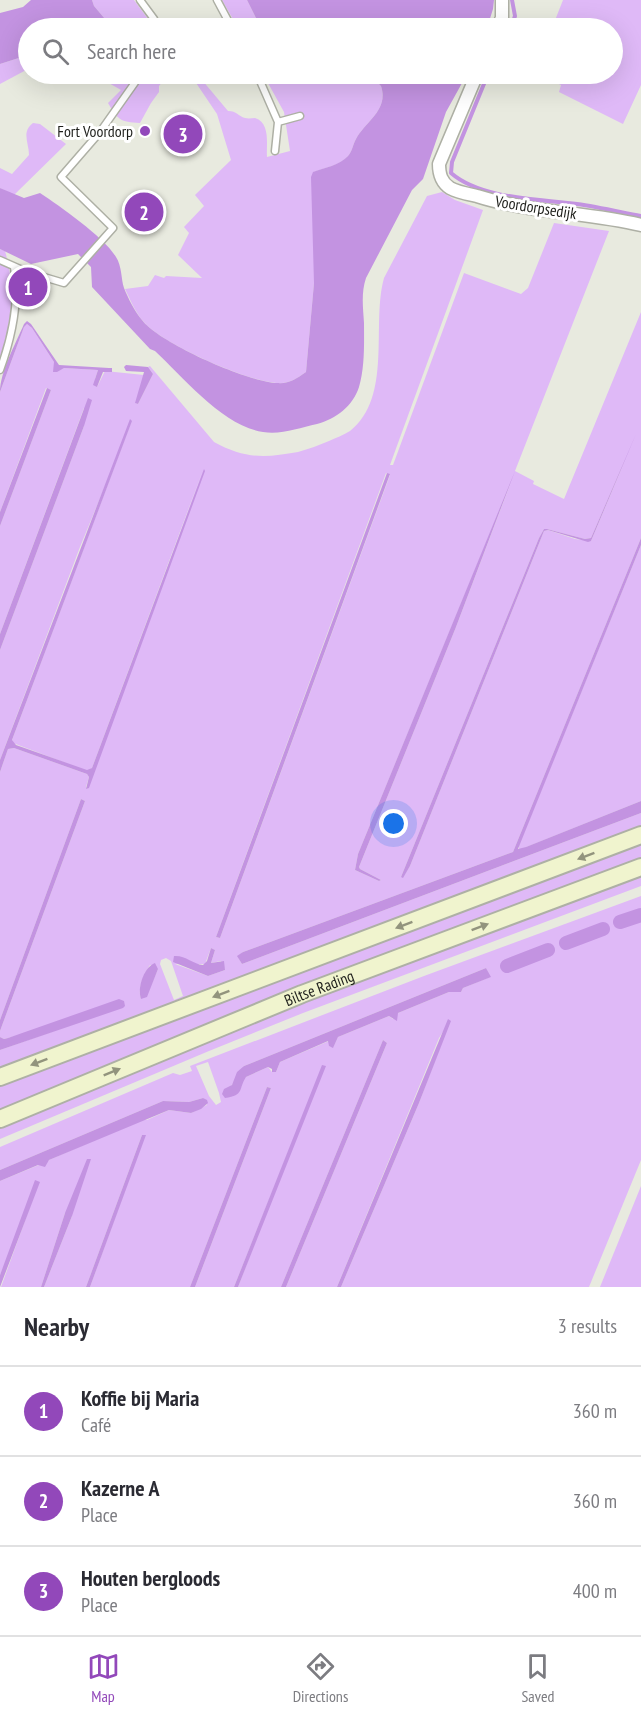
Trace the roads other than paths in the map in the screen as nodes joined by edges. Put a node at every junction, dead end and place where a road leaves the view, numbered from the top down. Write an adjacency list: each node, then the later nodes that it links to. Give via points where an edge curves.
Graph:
1 (140, 0): 4 (lane)
2 (217, 0): 5 (lane)
3 (502, 0): 6 (street)
4 (153, 18)
5 (227, 18)
6 (502, 18)
7 (134, 84): 15 (lane, via 61,177 113,228 64,283)
8 (261, 84): 11 (lane)
9 (473, 84): 13 (street, Voordorpsedijk, via 439,164 443,182 505,205)
10 (300, 116): 11 (lane)
11 (278, 122): 12 (lane)
12 (275, 152)
13 (641, 225)
14 (0, 260): 15 (lane)
15 (14, 267): 16 (lane, via 15,318)
16 (0, 370)
17 (641, 835): 19 (main road, Biltse Rading, one-way to 19)
18 (641, 867): 20 (main road, Biltse Rading, one-way to 18, via 302,994)
19 (0, 1077)
20 (0, 1119)

